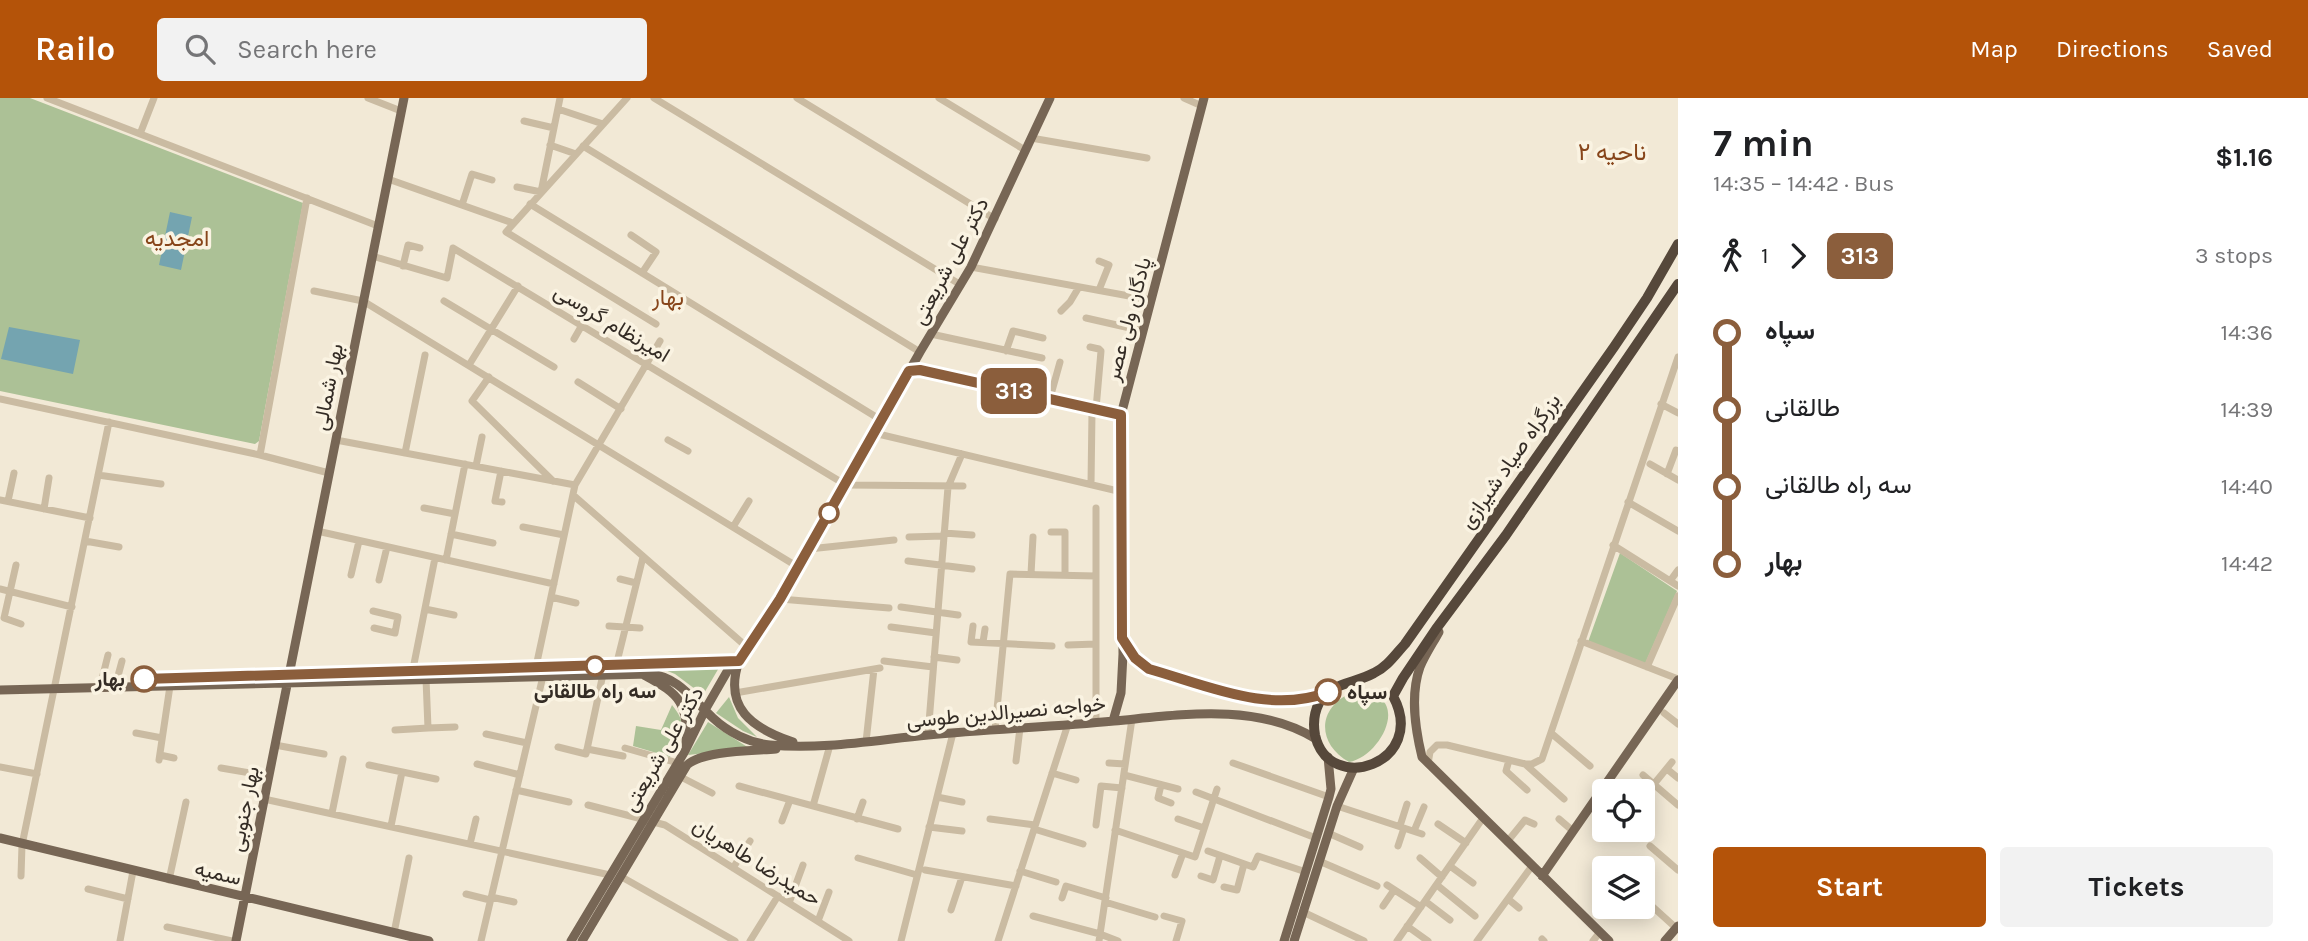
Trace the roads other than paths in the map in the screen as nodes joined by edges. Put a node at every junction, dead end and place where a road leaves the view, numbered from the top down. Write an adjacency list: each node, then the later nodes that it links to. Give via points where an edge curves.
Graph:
1 (47, 98): 14 (street)
2 (73, 98): 14 (street)
3 (154, 98): 20 (street)
4 (368, 98): 16 (street)
5 (404, 98): 16 (main road, بهار شمالی)
6 (560, 98): 15 (street)
7 (627, 98): 18 (street)
8 (653, 98): 45 (street)
9 (797, 98): 34 (street)
10 (939, 98): 24 (street)
11 (1050, 98): 21 (main road, دکتر علی شریعتی)
12 (1184, 98): 13 (street)
13 (1203, 102): 51 (main road, پادگان ولی عصر)
14 (69, 107): 20 (street)
15 (558, 108): 18 (street); 19 (street)
16 (401, 111): 27 (main road, بهار شمالی)
17 (524, 121): 19 (street)
18 (603, 124): 23 (street)
19 (554, 128): 22 (street)
20 (140, 134): 31 (street)
21 (1031, 138): 24 (main road, دکتر علی شریعتی); 26 (street)
22 (550, 145): 25 (street); 30 (street)
23 (583, 146): 25 (street); 66 (street)
24 (1025, 150): 34 (main road, دکتر علی شریعتی)
25 (576, 154): 30 (street)
26 (1147, 158)
27 (388, 179): 33 (street); 36 (main road, بهار شمالی)
28 (492, 180): 33 (street, via 472,174)
29 (517, 187): 30 (street)
30 (541, 192): 32 (street)
31 (307, 198): 36 (street); 95 (street)
32 (530, 204): 35 (street); 44 (street)
33 (462, 205): 35 (street)
34 (995, 219): 43 (main road, دکتر علی شریعتی)
35 (513, 223): 56 (street, via 506,232)
36 (378, 226): 40 (main road, بهار شمالی)
37 (631, 236): 44 (street, via 656,251)
38 (1678, 244): 215 (highway, بزرگراه صیاد شیرازی, via 1614,347 1405,644 1384,667)
39 (420, 248): 42 (street, via 408,245)
40 (372, 256): 42 (street, امیرنظام گروسی); 52 (main road, بهار شمالی)
41 (1099, 261): 49 (street, via 1109,265)
42 (403, 266): 46 (street, امیرنظام گروسی, via 447,278 453,248)
43 (971, 267): 45 (main road, دکتر علی شریعتی); 48 (street)
44 (642, 273): 84 (street)
45 (961, 285): 60 (main road, دکتر علی شریعتی)
46 (519, 286): 57 (street, امیرنظام گروسی); 58 (street)
47 (1678, 286): 171 (highway, بزرگراه صیاد شیرازی)
48 (1079, 287): 49 (street); 54 (street)
49 (1099, 290): 51 (street)
50 (313, 291): 52 (street)
51 (1151, 300): 59 (main road, پادگان ولی عصر)
52 (363, 301): 72 (street); 88 (main road, بهار شمالی)
53 (444, 301): 58 (street)
54 (1061, 311)
55 (1086, 318): 59 (street)
56 (656, 324)
57 (582, 325): 62 (street); 71 (street, امیرنظام گروسی)
58 (491, 331): 72 (street); 73 (street)
59 (1143, 331): 83 (main road, پادگان ولی عصر)
60 (931, 334): 65 (street); 66 (main road, دکتر علی شریعتی)
61 (1043, 338): 65 (street, via 1013,331)
62 (574, 339)
63 (660, 341): 71 (street)
64 (1090, 347): 81 (street, via 1101,351)
65 (1006, 351): 68 (street)
66 (920, 352): 74 (main road, دکتر علی شریعتی)
67 (425, 355): 93 (street)
68 (1042, 358)
69 (1677, 361): 79 (street)
70 (1060, 362): 77 (street)
71 (647, 364): 80 (street); 110 (street, امیرنظام گروسی)
72 (469, 365): 75 (street)
73 (554, 367)
74 (909, 371): 77 (street); 84 (main road, دکتر علی شریعتی)
75 (489, 377): 90 (street); 106 (street, via 472,401)
76 (578, 382): 80 (street)
77 (1050, 398): 81 (street)
78 (0, 399): 85 (street)
79 (1661, 404): 82 (street); 118 (street)
80 (621, 409): 90 (street)
81 (1093, 410): 83 (street); 108 (street)
82 (1678, 413)
83 (1121, 415): 113 (main road, پادگان ولی عصر)
84 (881, 420): 86 (main road, دکتر علی شریعتی)
85 (109, 422): 95 (street); 103 (street)
86 (874, 433): 94 (street); 110 (main road, دکتر علی شریعتی)
87 (482, 437): 98 (street)
88 (336, 440): 93 (street); 101 (main road, بهار شمالی)
89 (668, 440): 92 (street)
90 (600, 444): 109 (street); 125 (street)
91 (1676, 450): 102 (street)
92 (688, 451)
93 (405, 453): 96 (street)
94 (962, 454): 108 (street); 112 (street)
95 (260, 455): 101 (street)
96 (465, 464): 98 (street); 122 (street)
97 (1650, 464): 102 (street)
98 (476, 466): 99 (street)
99 (501, 471): 106 (street); 117 (street, via 495,501)
100 (14, 472): 115 (street)
101 (329, 473): 126 (main road, بهار شمالی)
102 (1667, 474): 105 (street)
103 (98, 475): 107 (street); 123 (street)
104 (49, 478): 121 (street)
105 (1678, 480)
106 (553, 481): 109 (street)
107 (161, 484)
108 (1091, 484): 113 (street)
109 (575, 485): 114 (street)
110 (846, 485): 112 (street); 142 (main road, دکتر علی شریعتی)
111 (963, 486): 112 (street)
112 (948, 487): 130 (street)
113 (1122, 492): 186 (main road, پادگان ولی عصر)
114 (573, 495): 132 (street); 143 (street)
115 (4, 501): 121 (street)
116 (750, 501): 125 (street)
117 (502, 502)
118 (1628, 502): 127 (street); 139 (street)
119 (425, 508): 122 (street)
120 (1096, 508): 155 (street)
121 (44, 509): 123 (street)
122 (455, 513): 129 (street)
123 (90, 518): 136 (street)
124 (523, 527): 132 (street)
125 (733, 527): 149 (street)
126 (317, 531): 137 (street); 209 (main road, بهار شمالی)
127 (1678, 531)
128 (1051, 532): 154 (street, via 1065,532)
129 (451, 534): 138 (street); 145 (street)
130 (944, 534): 131 (street); 133 (street); 148 (street)
131 (972, 535)
132 (564, 536): 160 (street)
133 (909, 537)
134 (1033, 537): 153 (street)
135 (894, 540): 142 (street)
136 (85, 541): 140 (street); 168 (street)
137 (359, 541): 141 (street); 152 (street)
138 (492, 543)
139 (1614, 545): 158 (street); 187 (street)
140 (119, 547)
141 (387, 547): 144 (street); 157 (street)
142 (809, 549): 149 (main road, دکتر علی شریعتی)
143 (643, 556): 159 (street); 193 (street)
144 (435, 558): 145 (street); 172 (street)
145 (446, 560): 160 (street)
146 (908, 561): 148 (street)
147 (16, 565): 163 (street)
148 (941, 566): 150 (street); 174 (street)
149 (798, 567): 166 (main road, دکتر علی شریعتی)
150 (972, 569)
151 (1678, 570): 158 (street)
152 (351, 575)
153 (1031, 575): 154 (street); 189 (street, via 1010,574)
154 (1065, 575): 155 (street)
155 (1096, 576): 190 (street)
156 (620, 579): 159 (street)
157 (379, 580)
158 (1670, 582): 161 (street)
159 (636, 583): 180 (street)
160 (554, 584): 165 (street)
161 (1678, 586)
162 (0, 589): 163 (street)
163 (11, 592): 168 (street); 177 (street, via 4,618)
164 (1678, 596): 201 (street)
165 (551, 597): 167 (street); 205 (street)
166 (780, 599): 170 (street); 193 (main road, دکتر علی شریعتی)
167 (576, 603)
168 (72, 607): 213 (street)
169 (901, 607): 174 (street)
170 (889, 608)
171 (1453, 608): 257 (main road, via 1421,666 1414,690 1418,738); 263 (highway, بزرگراه صیاد شیرازی, via 1393,696 1401,718 1396,744 1379,762)
172 (425, 609): 175 (street); 207 (street)
173 (373, 611): 182 (street, via 398,617 394,633)
174 (938, 612): 176 (street); 185 (street)
175 (454, 615)
176 (958, 615)
177 (22, 624)
178 (609, 626): 180 (street)
179 (973, 626): 188 (street, via 971,642)
180 (625, 627): 183 (street); 203 (street)
181 (891, 627): 185 (street)
182 (374, 628)
183 (640, 628)
184 (985, 629): 188 (street)
185 (936, 633): 195 (street)
186 (1122, 638): 215 (main road, via 1149,669 1254,699 1293,701); 220 (main road, پادگان ولی عصر, via 1121,693)
187 (1581, 641): 201 (street); 231 (street)
188 (984, 642): 189 (street)
189 (1003, 643): 192 (street); 228 (street)
190 (1096, 644): 191 (street); 221 (street)
191 (1068, 645)
192 (1052, 646)
193 (748, 648): 198 (main road, دکتر علی شریعتی)
194 (108, 655): 211 (street)
195 (934, 657): 196 (street); 200 (street)
196 (957, 660)
197 (122, 661): 212 (street)
198 (739, 661): 216 (main road); 217 (main road, دکتر علی شریعتی, via 728,670)
199 (879, 666): 200 (street); 216 (street); 236 (street)
200 (933, 667): 233 (street)
201 (1647, 667): 208 (street)
202 (603, 674): 203 (main road, خواجه نصیرالدین طوسی); 205 (main road, خواجه نصیرالدین طوسی); 243 (street)
203 (614, 674): 204 (main road, خواجه نصیرالدین طوسی)
204 (643, 674): 217 (main road, خواجه نصیرالدین طوسی, via 674,681); 244 (main road, via 680,699 686,715)
205 (539, 676): 206 (main road, خواجه نصیرالدین طوسی); 237 (street)
206 (426, 679): 207 (main road, خواجه نصیرالدین طوسی); 225 (street)
207 (411, 680): 209 (main road, خواجه نصیرالدین طوسی)
208 (1678, 680): 324 (main road)
209 (287, 683): 210 (main road, خواجه نصیرالدین طوسی); 238 (main road, بهار جنوبی)
210 (170, 686): 212 (main road, خواجه نصیرالدین طوسی); 234 (street)
211 (100, 687): 212 (main road, خواجه نصیرالدین طوسی); 213 (main road, خواجه نصیرالدین طوسی)
212 (115, 687)
213 (55, 688): 214 (main road, خواجه نصیرالدین طوسی); 266 (street)
214 (0, 690)
215 (1328, 692): 235 (highway, via 1315,714)
216 (735, 693): 241 (main road, via 741,710 755,725)
217 (705, 710): 241 (main road, خواجه نصیرالدین طوسی, via 723,727 753,741); 244 (main road, دکتر علی شریعتی)
218 (1664, 713): 223 (street)
219 (1132, 719): 220 (main road, خواجه نصیرالدین طوسی); 235 (main road, خواجه نصیرالدین طوسی, via 1232,715 1272,720); 256 (street)
220 (1113, 721): 221 (main road, خواجه نصیرالدین طوسی)
221 (1096, 722): 222 (main road, خواجه نصیرالدین طوسی)
222 (1068, 724): 226 (main road, خواجه نصیرالدین طوسی); 265 (street)
223 (1678, 724)
224 (455, 727): 225 (street)
225 (428, 728): 227 (street)
226 (1020, 728): 228 (main road, خواجه نصیرالدین طوسی); 251 (street)
227 (395, 730)
228 (995, 730): 230 (main road, خواجه نصیرالدین طوسی)
229 (136, 733): 234 (street)
230 (953, 733): 233 (main road, خواجه نصیرالدین طوسی); 287 (street)
231 (1551, 733): 258 (street, via 1542,759); 261 (street)
232 (486, 734): 237 (street)
233 (928, 735): 236 (main road, خواجه نصیرالدین طوسی)
234 (162, 738): 248 (street, via 159,757)
235 (1316, 739): 247 (highway)
236 (866, 742): 239 (main road, خواجه نصیرالدین طوسی)
237 (527, 743): 267 (street)
238 (275, 745): 245 (street); 270 (main road, بهار جنوبی)
239 (830, 745): 241 (main road, خواجه نصیرالدین طوسی); 301 (street)
240 (558, 747): 243 (street, via 586,754)
241 (805, 747): 271 (main road, دکتر علی شریعتی, via 698,758)
242 (625, 748): 252 (street)
243 (587, 749): 246 (street)
244 (685, 751): 252 (main road, دکتر علی شریعتی)
245 (324, 754)
246 (623, 757)
247 (1328, 757): 263 (highway); 288 (main road)
248 (174, 758)
249 (343, 759): 304 (street)
250 (1509, 760): 257 (street, via 1437,745); 258 (street); 284 (street, via 1506,771)
251 (1016, 761)
252 (678, 763): 311 (main road, دکتر علی شریعتی)
253 (1109, 763): 256 (street)
254 (1233, 763): 288 (street)
255 (477, 764): 267 (street)
256 (1125, 764): 268 (street)
257 (1428, 764): 305 (main road)
258 (1525, 764): 291 (street)
259 (369, 765): 264 (street)
260 (0, 766): 266 (street)
261 (1590, 766)
262 (221, 768): 270 (street)
263 (1354, 768): 302 (main road)
264 (402, 772): 273 (street); 316 (street)
265 (1052, 773): 275 (street); 318 (street)
266 (37, 774): 333 (street)
267 (520, 775): 283 (street)
268 (1124, 775): 277 (street); 280 (street)
269 (1643, 775): 274 (street)
270 (268, 776): 290 (main road, بهار جنوبی)
271 (679, 776): 286 (street); 311 (main road, دکتر علی شریعتی)
272 (1678, 778): 276 (street, via 1669,766)
273 (436, 779)
274 (1648, 779)
275 (1076, 780)
276 (1655, 783)
277 (1161, 785): 281 (street); 297 (street, via 1158,798)
278 (1655, 785): 300 (street)
279 (739, 786): 292 (street)
280 (1122, 788): 315 (street, via 1101,786); 322 (street)
281 (1178, 789)
282 (1217, 789): 289 (street)
283 (516, 790): 294 (street); 337 (street)
284 (1527, 790)
285 (1196, 792): 289 (street)
286 (712, 793)
287 (937, 797): 296 (street); 317 (street)
288 (1329, 797): 327 (main road)
289 (1213, 798): 320 (street); 327 (street)
290 (264, 799): 304 (street); 374 (main road, بهار جنوبی)
291 (1564, 799)
292 (790, 800): 301 (street); 312 (street)
293 (186, 802): 363 (street)
294 (569, 802)
295 (863, 802): 307 (street)
296 (962, 802)
297 (1171, 803)
298 (1407, 804): 319 (street)
299 (588, 805): 311 (street, حمیدرضا طاهریان)
300 (1678, 805)
301 (813, 806): 307 (street)
302 (1337, 806): 319 (street); 325 (main road)
303 (1423, 807): 319 (street, via 1418,832)
304 (332, 813): 316 (street)
305 (1483, 818): 329 (main road); 330 (street)
306 (476, 819): 331 (street)
307 (857, 819): 321 (street)
308 (990, 819): 318 (street)
309 (1178, 819): 320 (street)
310 (1559, 819): 324 (street)
311 (648, 820): 349 (street, حمیدرضا طاهریان, via 665,825); 355 (main road, دکتر علی شریعتی)
312 (782, 821)
313 (1438, 824): 330 (street)
314 (1534, 824): 329 (street, via 1525,820)
315 (1096, 825)
316 (391, 827): 331 (street)
317 (929, 827): 323 (street); 356 (street)
318 (1035, 827): 332 (street); 353 (street)
319 (1402, 827): 334 (street)
320 (1204, 828): 339 (street, via 1195,857)
321 (898, 829)
322 (1115, 830): 339 (street); 379 (street)
323 (962, 831)
324 (1573, 831): 360 (main road)
325 (1328, 832): 336 (street); 344 (main road)
326 (0, 838): 333 (main road, سمیه)
327 (1316, 838): 354 (main road)
328 (750, 841): 349 (street)
329 (1507, 842): 348 (main road)
330 (1466, 843): 347 (street)
331 (470, 844): 337 (street)
332 (1083, 844)
333 (22, 845): 352 (main road, سمیه); 358 (street)
334 (1398, 846)
335 (1650, 846): 351 (street)
336 (1360, 847)
337 (502, 851): 355 (street); 377 (street)
338 (1208, 851): 340 (street)
339 (1183, 853): 357 (street)
340 (1220, 856): 345 (street); 359 (street, via 1213,880)
341 (409, 858): 398 (street)
342 (858, 858): 356 (street)
343 (1420, 858): 362 (street)
344 (1319, 861): 368 (street); 387 (main road)
345 (1244, 864): 354 (street, via 1253,867 1258,856); 369 (street, via 1237,890)
346 (803, 865): 381 (street)
347 (1450, 866): 362 (street); 365 (street)
348 (1532, 866): 360 (main road); 378 (street)
349 (733, 868): 373 (street, حمیدرضا طاهریان)
350 (925, 870): 361 (street)
351 (1678, 870)
352 (133, 871): 363 (main road, سمیه); 376 (street)
353 (1020, 871): 364 (street); 367 (street)
354 (1306, 872): 413 (main road)
355 (615, 875): 400 (main road, دکتر علی شریعتی); 405 (main road, دکتر علی شریعتی); 406 (street)
356 (917, 875): 409 (street)
357 (1175, 875)
358 (22, 876)
359 (1201, 876)
360 (1542, 876): 397 (main road)
361 (962, 877): 367 (street); 386 (street)
362 (1442, 877): 366 (street)
363 (169, 880): 374 (main road, سمیه)
364 (1056, 882)
365 (1473, 883)
366 (1437, 885): 382 (street); 390 (street)
367 (1016, 886): 410 (street)
368 (1377, 886)
369 (1224, 887)
370 (88, 888): 376 (street)
371 (829, 892): 393 (street)
372 (466, 894): 377 (street)
373 (778, 896): 381 (street, حمیدرضا طاهریان); 407 (street)
374 (244, 897): 398 (main road, سمیه); 402 (main road, بهار جنوبی)
375 (1062, 898): 379 (street, via 1066,886)
376 (128, 899): 401 (street)
377 (491, 899): 380 (street); 404 (street)
378 (1508, 899): 384 (street); 418 (street)
379 (1105, 900): 391 (street); 399 (street)
380 (514, 902)
381 (789, 903): 393 (street, حمیدرضا طاهریان)
382 (1423, 904): 383 (street, via 1390,888); 392 (street); 395 (street)
383 (1382, 906)
384 (1519, 908)
385 (1655, 908): 396 (street)
386 (951, 910)
387 (1303, 912): 414 (main road); 415 (street)
388 (1033, 916): 399 (street)
389 (1164, 916): 412 (street, via 1182,921)
390 (1475, 916)
391 (1155, 917)
392 (1450, 920)
393 (818, 921): 408 (street, حمیدرضا طاهریان)
394 (167, 926): 402 (street)
395 (1407, 926): 416 (street); 417 (street)
396 (1677, 927): 421 (main road)
397 (1600, 932): 419 (street); 420 (main road)
398 (394, 933): 403 (main road, سمیه)
399 (1100, 937): 411 (street)
400 (584, 940)
401 (120, 941)
402 (234, 941)
403 (429, 941)
404 (481, 941)
405 (571, 941)
406 (736, 941)
407 (750, 941)
408 (849, 941)
409 (901, 941)
410 (998, 941)
411 (1118, 941)
412 (1176, 941)
413 (1284, 941)
414 (1294, 941)
415 (1364, 941)
416 (1397, 941)
417 (1427, 941)
418 (1477, 941)
419 (1593, 941)
420 (1609, 941)
421 (1665, 941)

